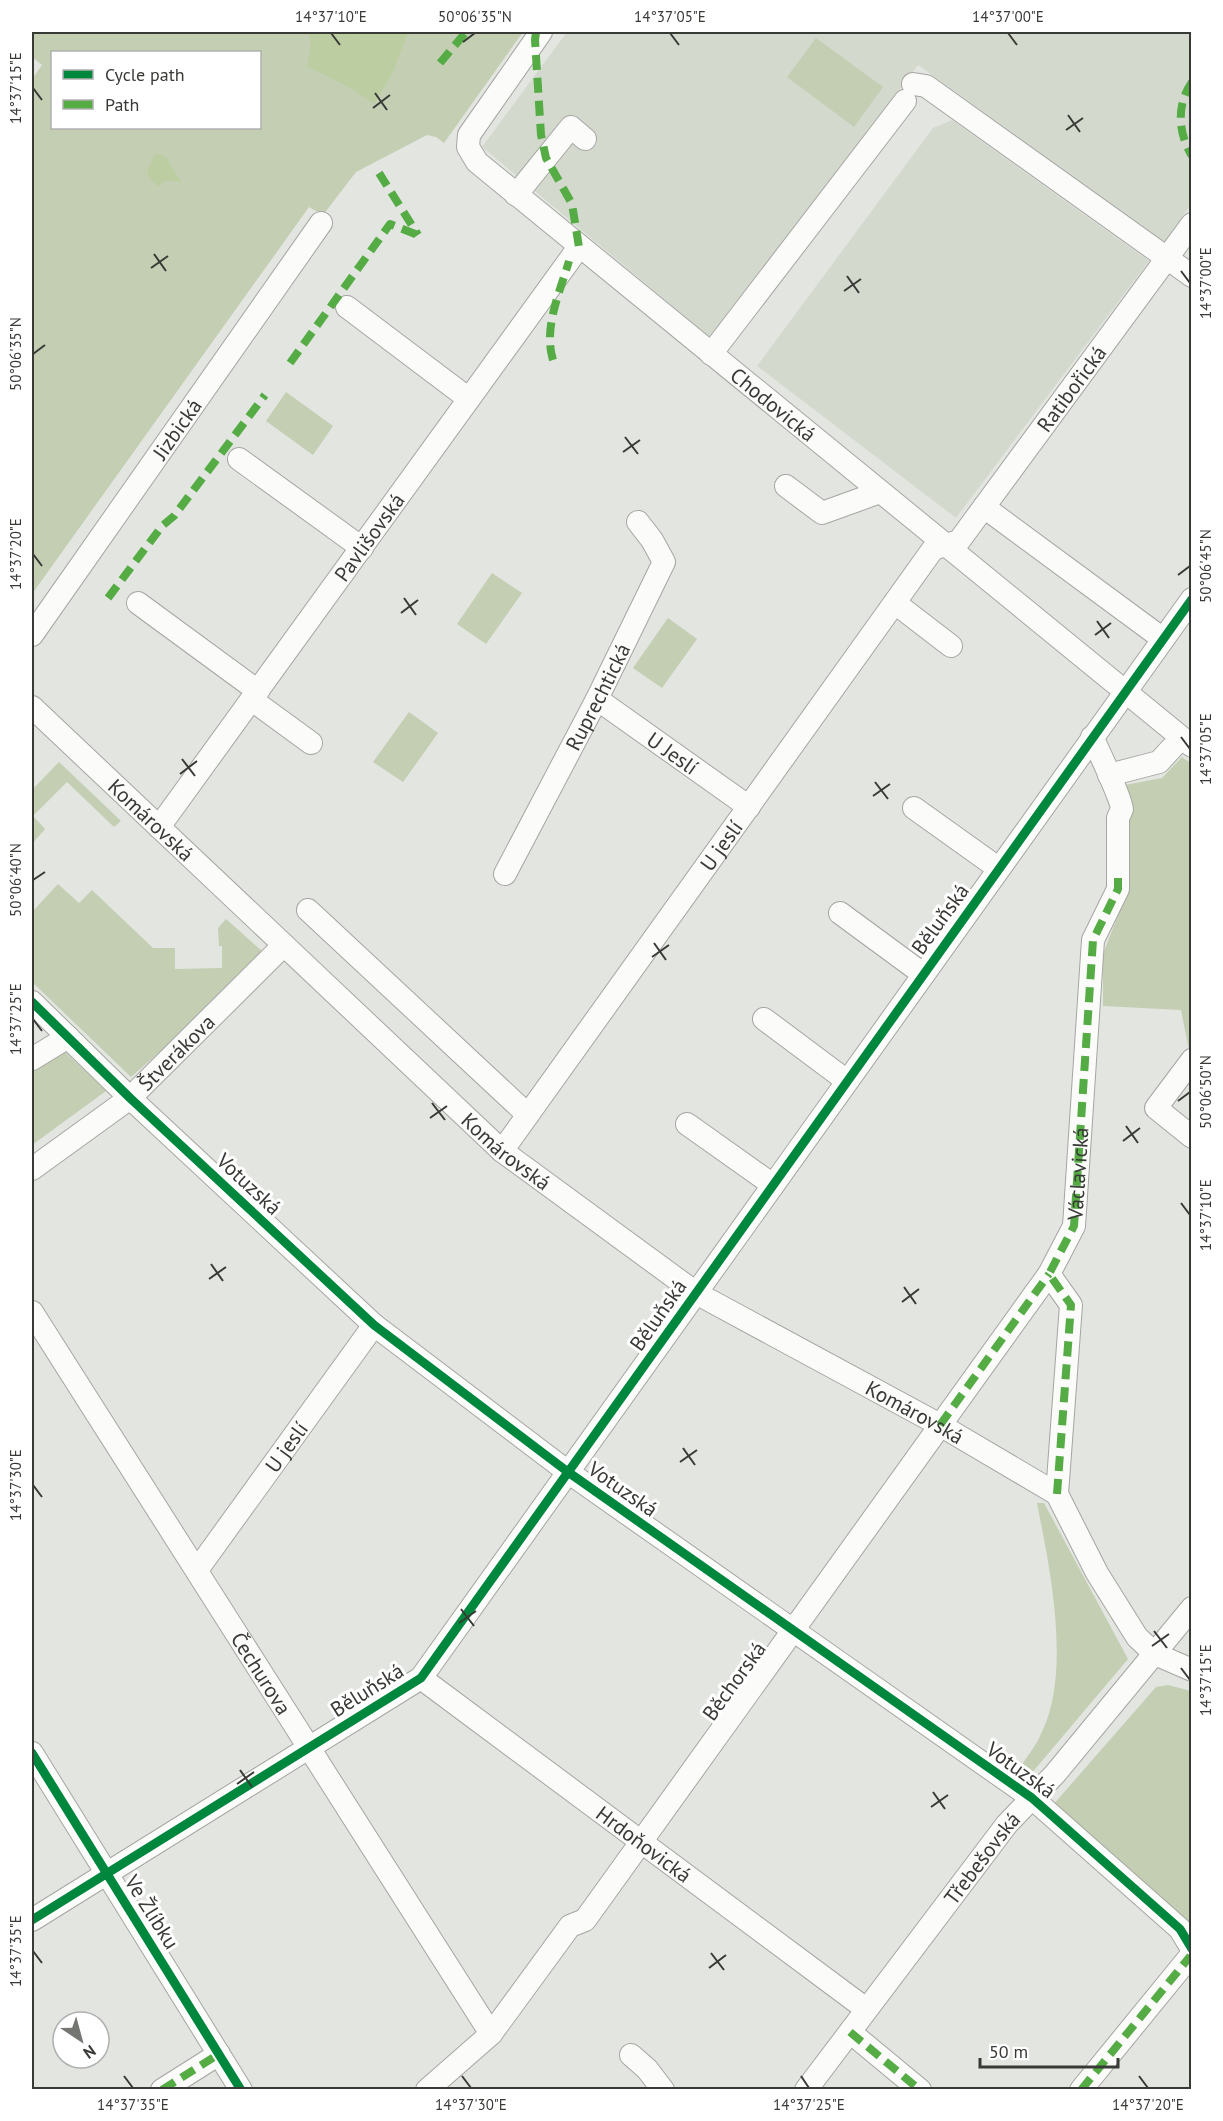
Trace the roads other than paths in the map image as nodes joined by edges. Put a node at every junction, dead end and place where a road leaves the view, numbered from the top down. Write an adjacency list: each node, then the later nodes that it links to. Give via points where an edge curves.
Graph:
1 (541, 32): 3 (street, Chodovická, via 471,131 468,141 477,162)
2 (585, 139): 3 (street, via 571,127)
3 (516, 195): 6 (street, Chodovická)
4 (321, 223): 22 (street, Jizbická)
5 (1191, 224): 7 (street, Ratibořická)
6 (579, 247): 10 (street, Chodovická); 11 (street, Pavlišovská)
7 (1167, 258): 8 (street); 10 (street, via 926,86 909,92); 15 (street, Ratibořická)
8 (1191, 276)
9 (347, 307): 11 (street)
10 (711, 354): 14 (street, Chodovická)
11 (470, 399): 18 (street, Pavlišovská)
12 (239, 459): 18 (street)
13 (786, 486): 14 (street, via 822,513)
14 (880, 492): 17 (street, Chodovická)
15 (984, 507): 17 (street, Ratibořická, via 959,541); 23 (street)
16 (638, 522): 27 (street, Ruprechtická, via 664,561)
17 (945, 545): 21 (street, U jeslí, via 933,549); 25 (street, Chodovická)
18 (362, 548): 26 (street, Pavlišovská)
19 (1191, 599): 23 (street, Běluňská)
20 (138, 603): 26 (street)
21 (895, 603): 24 (street); 33 (street, U jeslí)
22 (32, 635)
23 (1163, 639): 25 (street, Běluňská)
24 (951, 645)
25 (1124, 692): 29 (street, Běluňská); 30 (street, Chodovická)
26 (255, 695): 31 (street); 35 (street, Pavlišovská)
27 (597, 699): 33 (street, U Jeslí); 37 (street, Ruprechtická)
28 (32, 707): 35 (street, Komárovská)
29 (1092, 737): 32 (street, Václavická); 36 (street, Běluňská)
30 (1186, 742): 32 (street, via 1159,762)
31 (311, 743)
32 (1109, 775): 55 (street, Václavická, via 1122,809 1118,818 1118,889 1093,940 1074,1226)
33 (749, 807): 49 (street, U jeslí)
34 (914, 808): 36 (street)
35 (159, 827): 40 (street, Komárovská)
36 (999, 868): 41 (street, Běluňská)
37 (505, 874)
38 (308, 910): 49 (street)
39 (840, 913): 41 (street)
40 (284, 945): 48 (street, Štverákova); 52 (street, Komárovská)
41 (923, 974): 47 (street, Běluňská)
42 (32, 1002): 44 (street, Votuzská)
43 (764, 1019): 47 (street)
44 (68, 1038): 45 (street); 48 (street, Votuzská)
45 (32, 1059)
46 (1191, 1060): 51 (street, via 1156,1108)
47 (847, 1081): 54 (street, Běluňská)
48 (130, 1098): 53 (street, Štverákova); 58 (street, Votuzská)
49 (528, 1115): 52 (street, U jeslí)
50 (687, 1124): 54 (street)
51 (1191, 1137)
52 (502, 1151): 56 (street, Komárovská)
53 (32, 1169)
54 (773, 1185): 56 (street, Běluňská)
55 (1049, 1274): 59 (street, Běchorská); 61 (street, via 1071,1305)
56 (696, 1293): 59 (street, Komárovská); 60 (street, Běluňská)
57 (32, 1312): 62 (street, Čechurova)
58 (374, 1325): 60 (street, Votuzská); 62 (street, U jeslí)
59 (940, 1425): 61 (street, Komárovská); 64 (street, Běchorská)
60 (568, 1472): 64 (street, Votuzská); 67 (street, Běluňská)
61 (1057, 1494): 65 (street, via 1097,1573 1137,1637)
62 (197, 1570): 68 (street, Čechurova)
63 (1191, 1608): 65 (street, Třebešovská)
64 (793, 1630): 70 (street, Votuzská); 71 (street, Běchorská)
65 (1155, 1654): 66 (street); 70 (street, Třebešovská)
66 (1191, 1670)
67 (421, 1678): 68 (street, Běluňská); 71 (street, Hrdoňovická)
68 (307, 1749): 72 (street, Běluňská); 78 (street, Čechurova)
69 (32, 1753): 72 (street, Ve Žlíbku)
70 (1032, 1798): 74 (street, Votuzská, via 1180,1929); 76 (street, Třebešovská, via 1007,1824)
71 (641, 1841): 76 (street, Hrdoňovická); 78 (street, Běchorská, via 585,1920 570,1926)
72 (106, 1872): 73 (street, Běluňská); 79 (street, Ve Žlíbku)
73 (32, 1920)
74 (1191, 1949)
75 (1191, 1954): 87 (street)
76 (866, 2009): 77 (street, Třebešovská)
77 (850, 2032): 85 (street, Třebešovská); 86 (street)
78 (491, 2034): 83 (street, Běchorská)
79 (219, 2054): 81 (street); 82 (street, Ve Žlíbku)
80 (631, 2055): 84 (street)
81 (162, 2090)
82 (241, 2090)
83 (427, 2090)
84 (663, 2090)
85 (806, 2090)
86 (920, 2090)
87 (1081, 2090)

